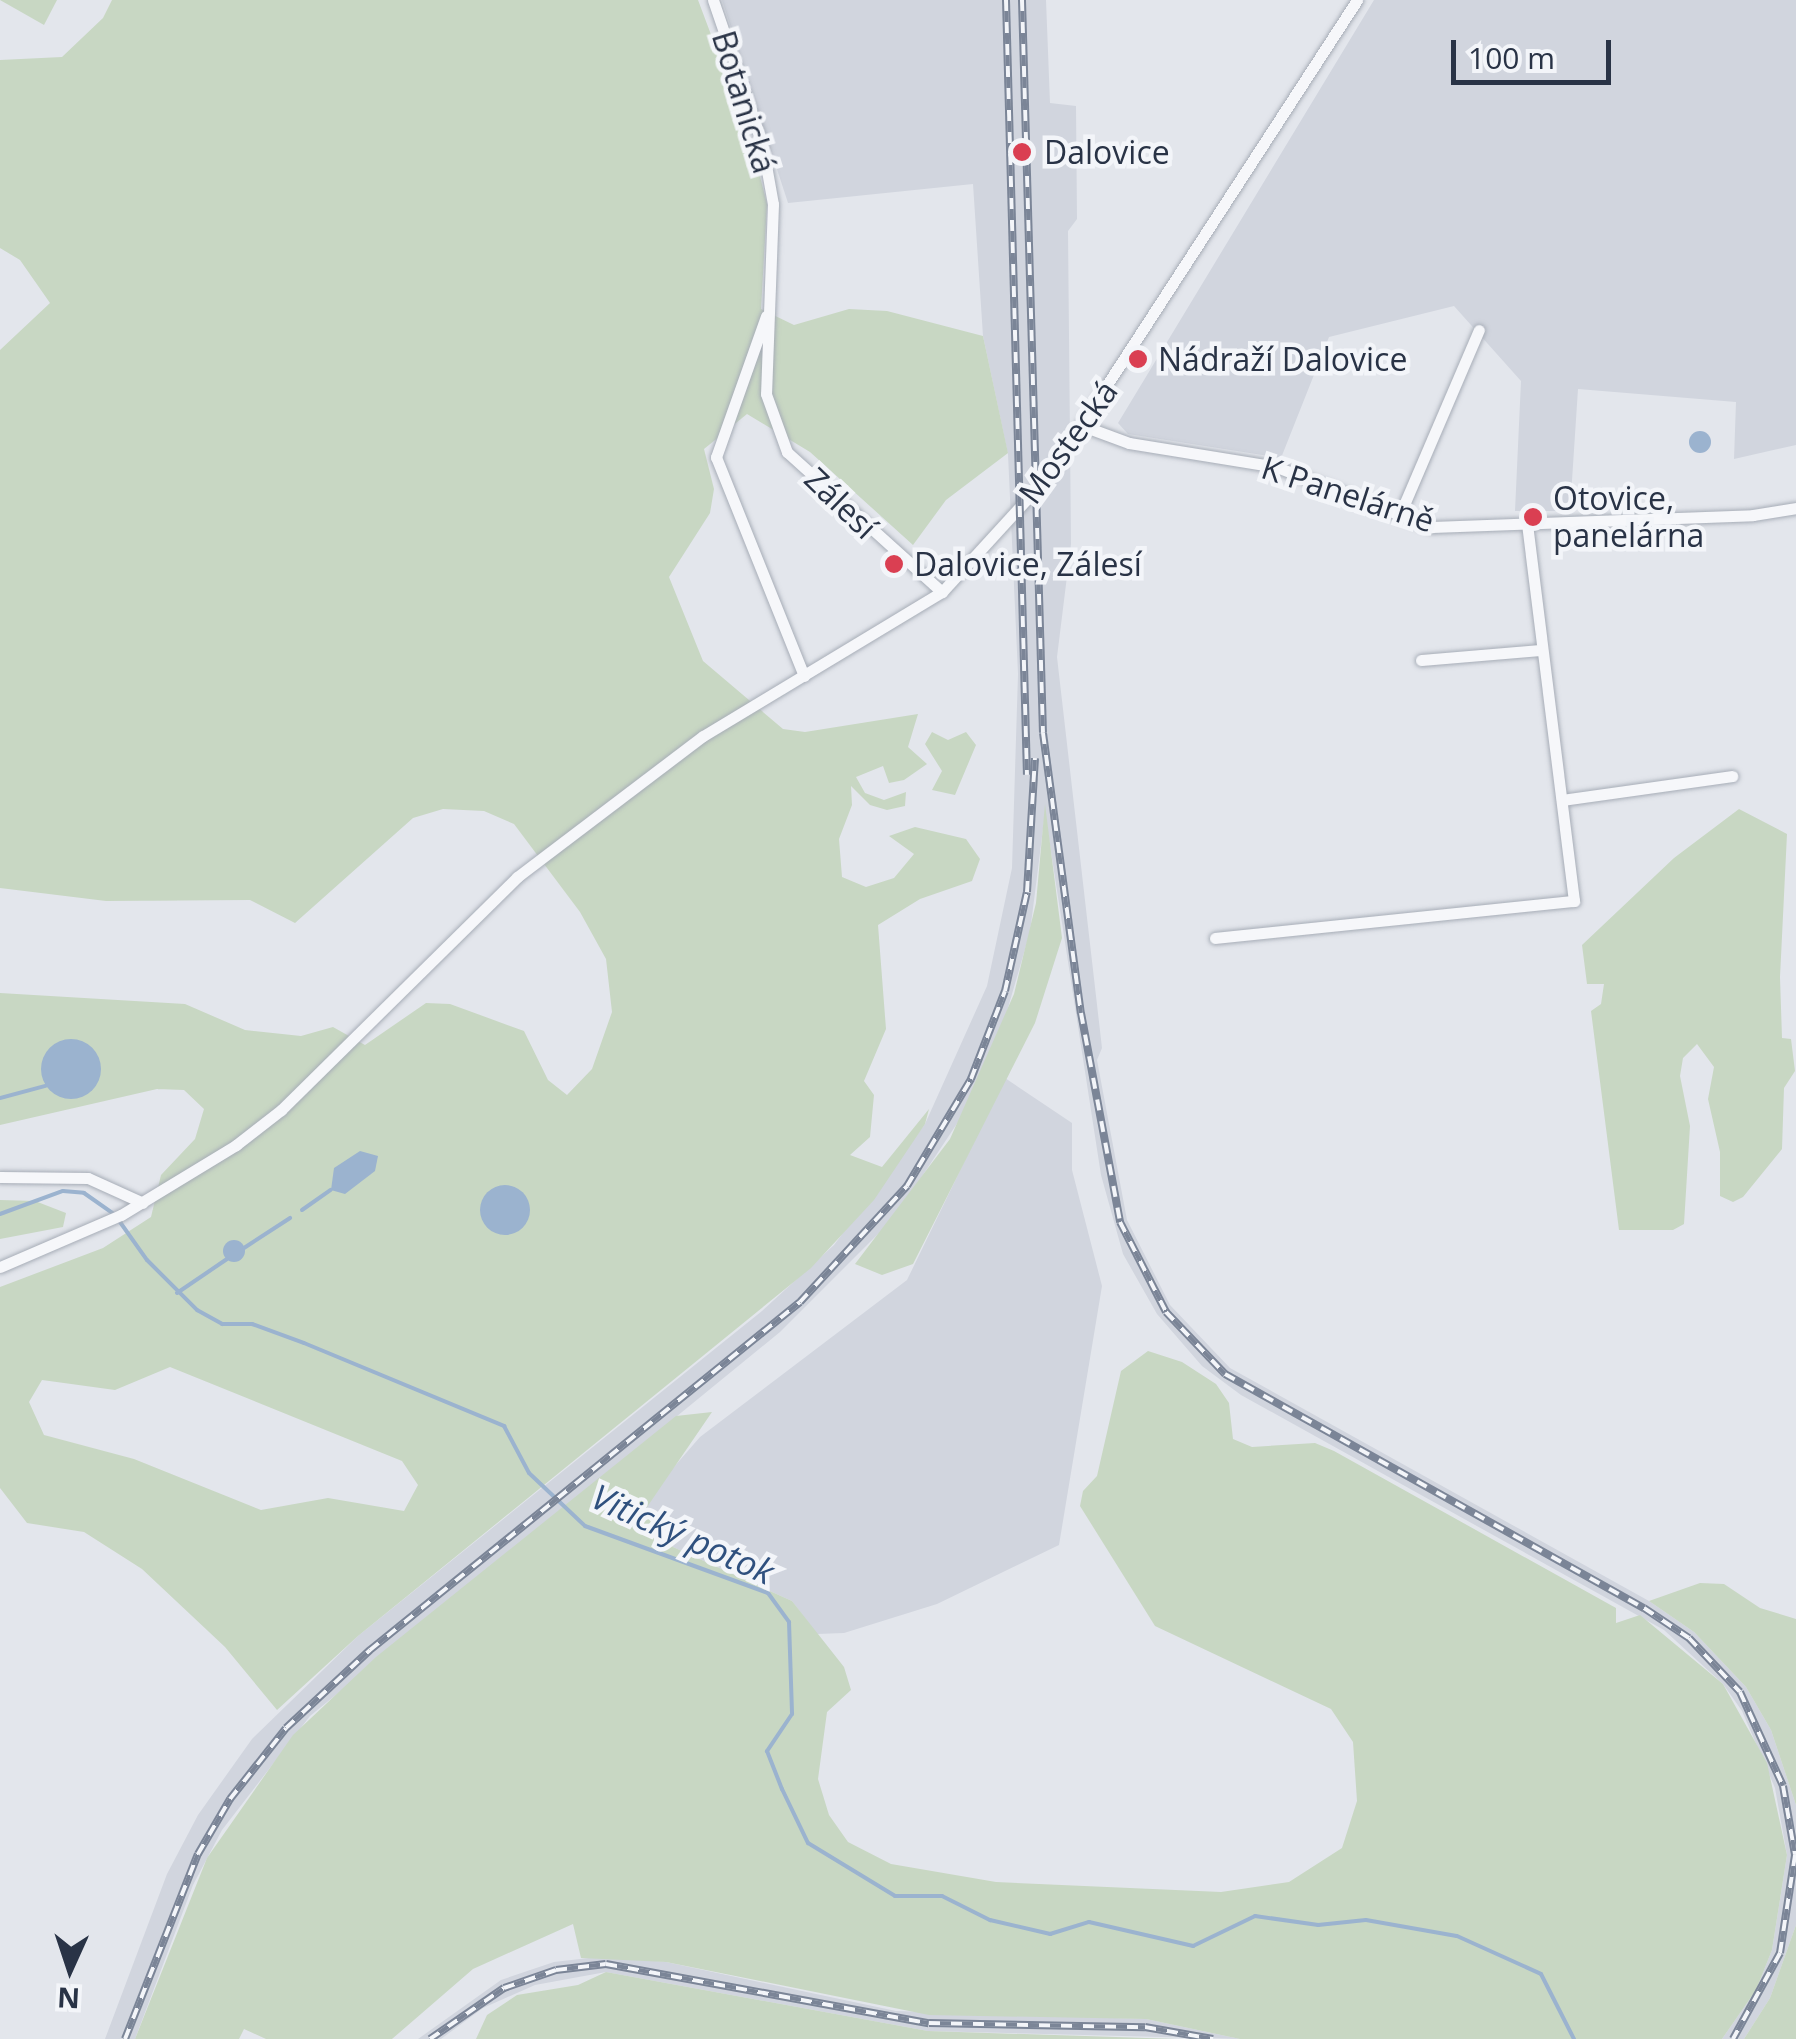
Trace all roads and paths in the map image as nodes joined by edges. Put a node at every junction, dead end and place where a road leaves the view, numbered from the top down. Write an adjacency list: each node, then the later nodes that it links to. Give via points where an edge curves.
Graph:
1 (712, 0): 3 (street, Botanická, via 762,143 773,204)
2 (1357, 0): 6 (street, Mostecká)
3 (770, 306): 5 (street, Botanická); 13 (street, via 716,457)
4 (1480, 330): 8 (street)
5 (766, 394): 10 (street, Zálesí, via 787,452)
6 (1083, 426): 8 (street, K Panelárně, via 1129,443 1277,467); 10 (street, Mostecká, via 1029,501)
7 (1796, 508): 9 (street, K Panelárně, via 1753,516)
8 (1400, 514): 9 (street, K Panelárně, via 1432,526)
9 (1527, 525): 11 (street)
10 (942, 592): 13 (street, Mostecká)
11 (1541, 650): 12 (street); 15 (street)
12 (1421, 660)
13 (804, 676): 18 (street, Mostecká, via 703,736 516,876 281,1110)
14 (1732, 776): 15 (street)
15 (1562, 800): 16 (street, via 1574,901)
16 (1215, 938)
17 (0, 1177): 18 (street, via 88,1178)
18 (143, 1203): 19 (street, Mostecká)
19 (0, 1266)

